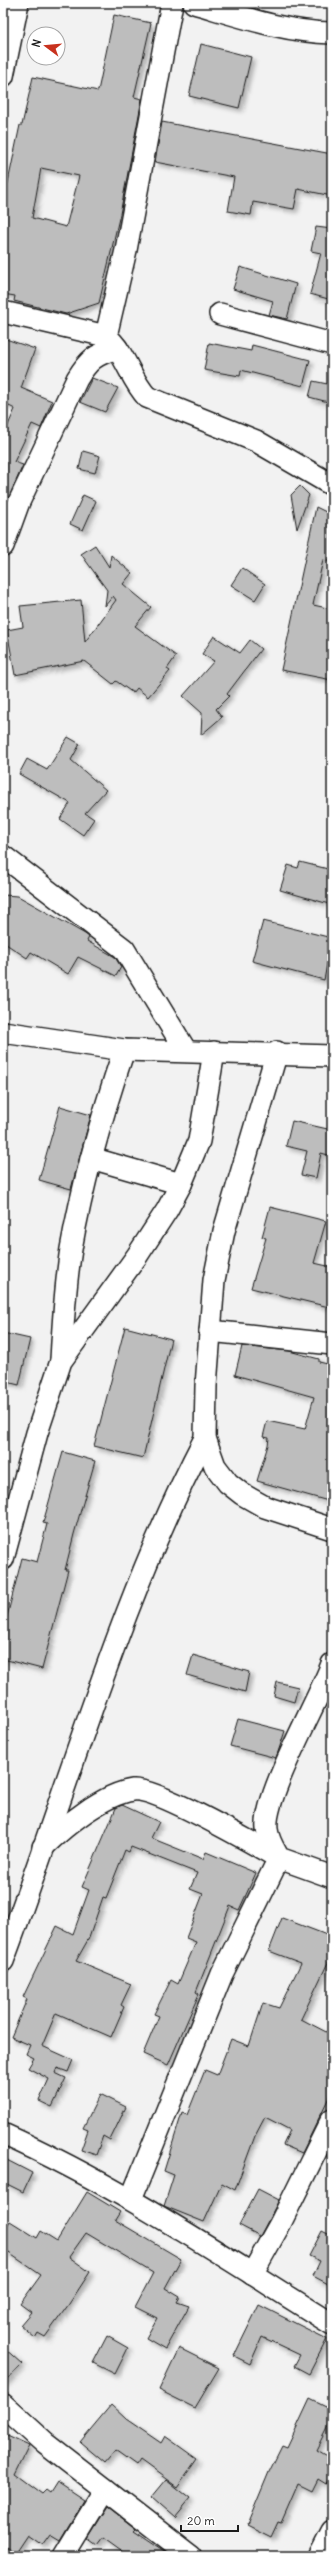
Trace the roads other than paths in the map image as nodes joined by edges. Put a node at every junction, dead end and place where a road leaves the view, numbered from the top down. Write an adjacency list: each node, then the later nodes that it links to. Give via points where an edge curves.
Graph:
1 (18, 3): 5 (street)
2 (172, 3): 8 (street, via 126,250)
3 (194, 3): 4 (street, via 270,26 310,33)
4 (332, 33)
5 (3, 76)
6 (3, 312): 8 (street)
7 (220, 314): 9 (street)
8 (112, 342): 10 (street, via 136,385 147,397 256,441); 11 (street, via 86,364 77,379 19,502)
9 (332, 344)
10 (332, 485)
11 (3, 546)
12 (3, 856): 15 (street, via 124,949)
13 (3, 1032): 14 (street)
14 (124, 1050): 15 (street); 19 (street, via 104,1107)
15 (186, 1051): 16 (street)
16 (214, 1052): 17 (street); 20 (street, via 199,1141)
17 (277, 1052): 18 (street); 21 (street, via 224,1231 214,1280)
18 (332, 1056)
19 (91, 1158): 20 (street); 23 (street, via 71,1249 64,1300)
20 (181, 1184): 23 (street, via 168,1210)
21 (210, 1331): 22 (street); 24 (street)
22 (332, 1344)
23 (61, 1361): 26 (street, via 37,1432)
24 (205, 1438): 25 (street, via 216,1466 228,1483 242,1494 266,1507); 29 (street, via 178,1490 140,1582 80,1739)
25 (332, 1529)
26 (3, 1559)
27 (332, 1664): 28 (street)
28 (327, 1690): 30 (street, via 278,1783 269,1810 267,1829)
29 (43, 1847): 30 (street, via 72,1822 101,1803 134,1790 148,1792 168,1801); 32 (street)
30 (279, 1858): 31 (street); 35 (street, via 222,1974)
31 (332, 1877)
32 (3, 1961)
33 (332, 2119): 36 (street)
34 (3, 2134): 35 (street, via 73,2167)
35 (132, 2199): 36 (street)
36 (252, 2274): 37 (street)
37 (332, 2324)
38 (3, 2406): 39 (main road, via 45,2443)
39 (105, 2489): 41 (street); 42 (main road)
40 (332, 2531): 43 (street)
41 (64, 2556)
42 (191, 2556)
43 (319, 2556)

